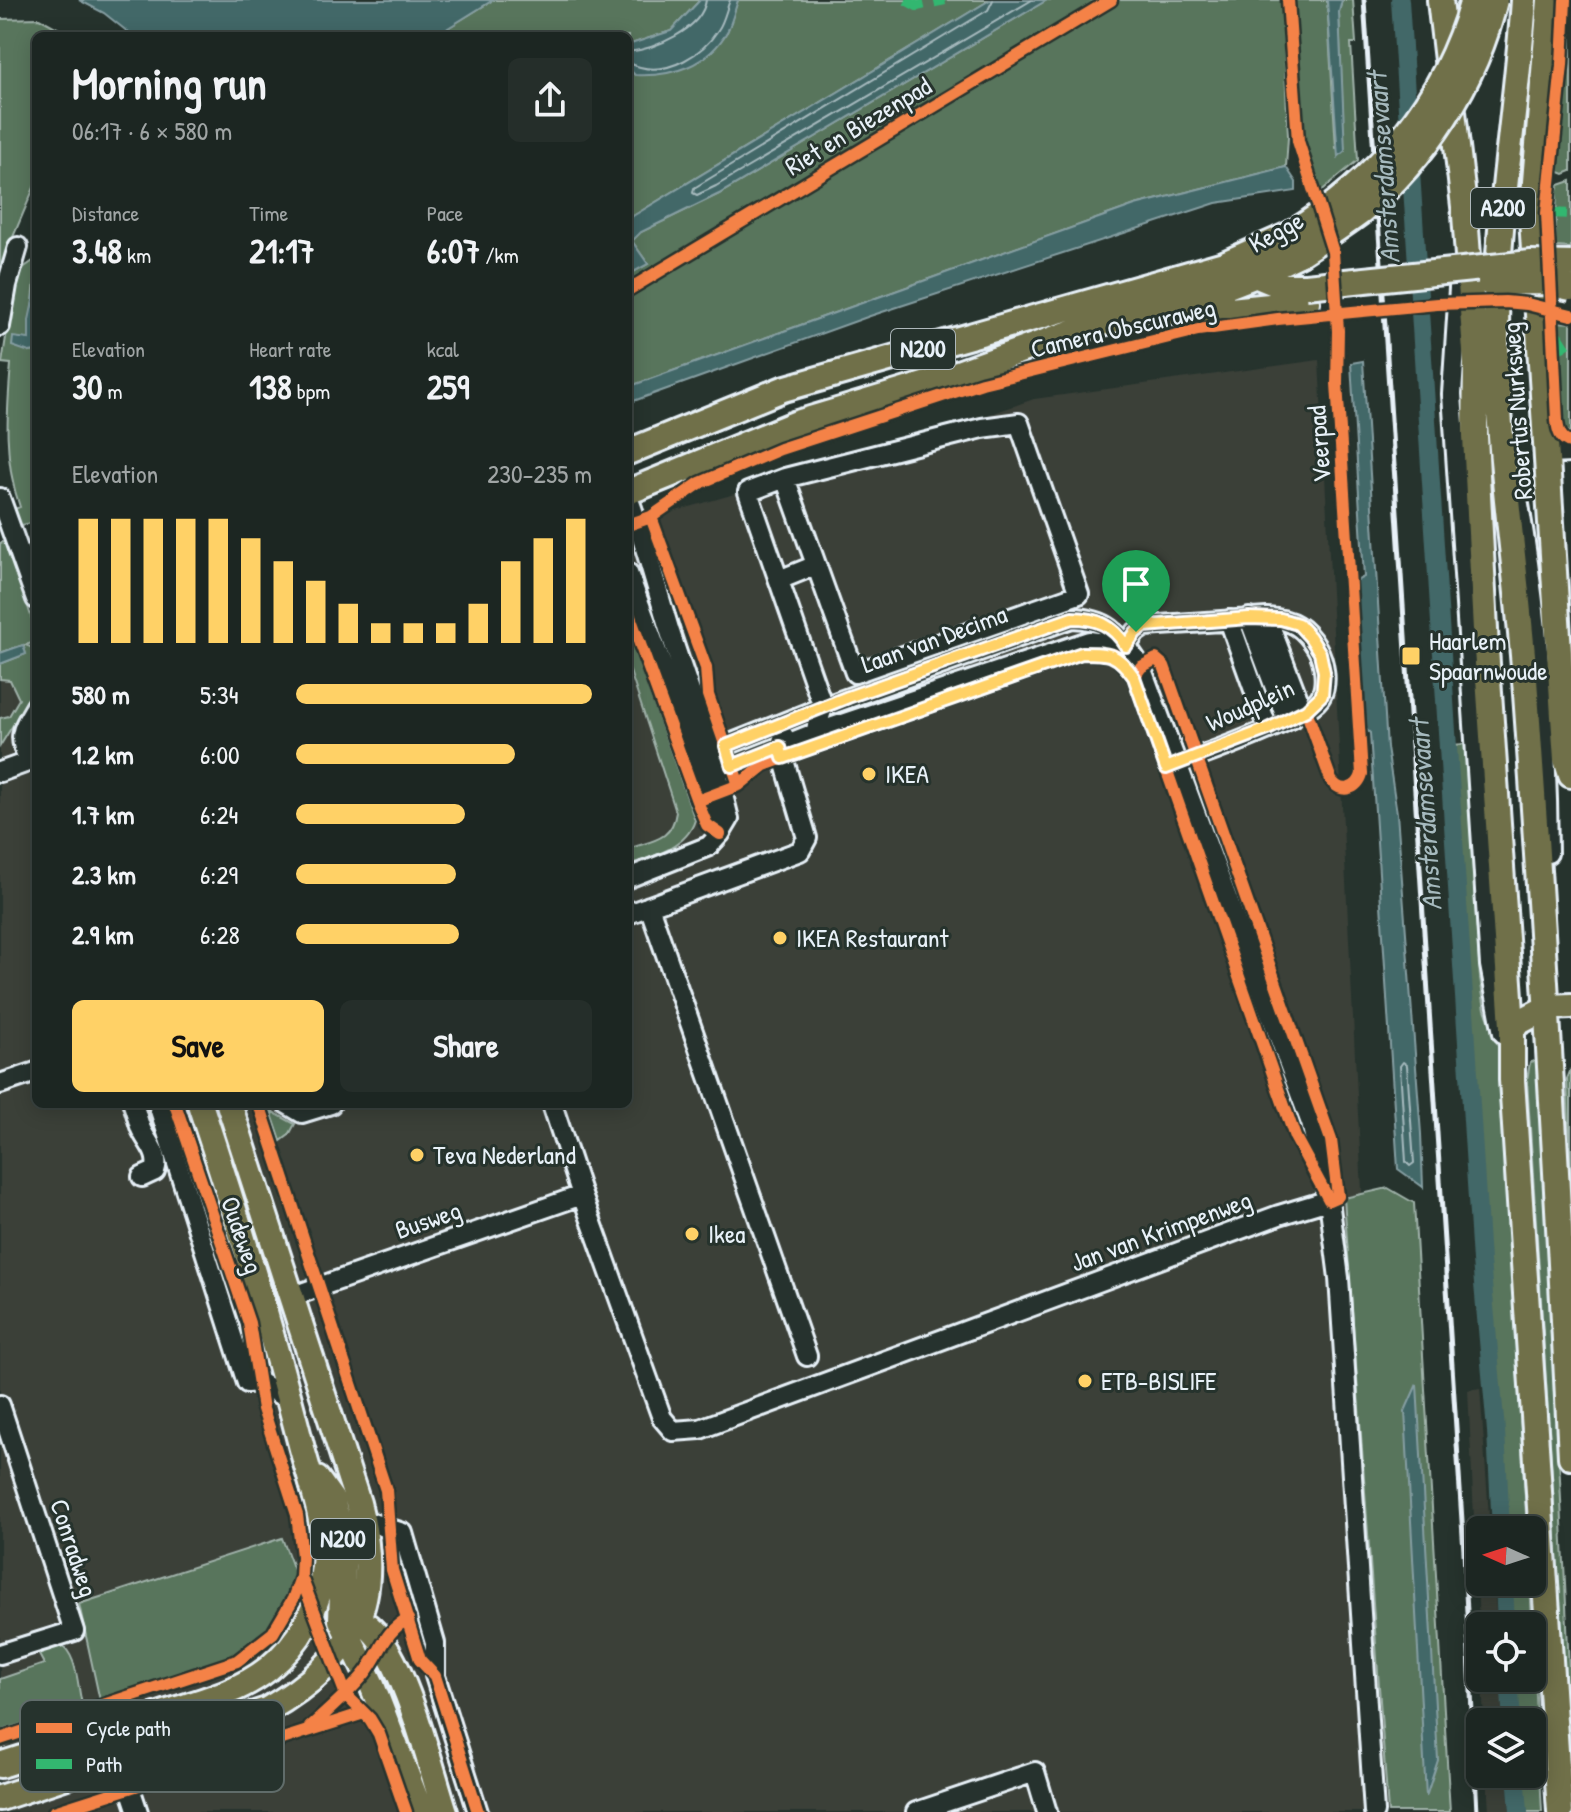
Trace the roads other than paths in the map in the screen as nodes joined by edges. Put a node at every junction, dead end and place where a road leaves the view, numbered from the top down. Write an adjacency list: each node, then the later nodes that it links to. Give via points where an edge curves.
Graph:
1 (1440, 0): 6 (main road, A200)
2 (1473, 0): 7 (main road, Kegge, bridge, via 1450,63 1421,115 1356,188)
3 (1495, 0): 7 (main road, Kegge, bridge, via 1472,66 1424,147 1360,212)
4 (1524, 0): 50 (main road, A200, via 1498,264 1496,345 1542,936)
5 (1550, 0): 17 (main road, Robertus Nurksweg, via 1532,218)
6 (1465, 215): 51 (main road, A200, via 1486,649); 54 (street, A200, via 1452,394 1490,965)
7 (1294, 245): 9 (main road, Kegge); 11 (main road, Kegge)
8 (18, 247): 15 (street)
9 (1224, 264): 11 (main road, Camera Obscuraweg); 16 (main road, Camera Obscuraweg / N200, via 783,389)
10 (1571, 264): 13 (main road, Camera Obscuraweg, bridge, via 1531,263)
11 (1256, 275): 13 (main road, Camera Obscuraweg); 14 (main road, Kegge)
12 (1571, 288): 13 (main road, Camera Obscuraweg, bridge, via 1508,281)
13 (1306, 294): 14 (main road, Camera Obscuraweg, via 1192,314)
14 (1152, 309): 19 (main road, Camera Obscuraweg / N200, via 797,423)
15 (0, 326)
16 (632, 450)
17 (1559, 454): 31 (main road, Robertus Nurksweg)
18 (785, 478): 22 (street); 23 (street, via 748,492); 28 (street, via 1019,423 1079,594)
19 (632, 493)
20 (0, 498): 25 (street)
21 (632, 506): 35 (street)
22 (816, 565): 23 (street); 28 (street, via 855,673)
23 (779, 580): 32 (street)
24 (632, 583): 41 (street)
25 (32, 588)
26 (1258, 618): 27 (street, Woudplein); 34 (street); 34 (street, Woudplein, via 1298,624 1320,653 1322,695)
27 (1229, 620): 29 (street, Woudplein, via 1145,626); 37 (street)
28 (964, 635): 30 (street)
29 (1126, 646): 30 (street, Laan van Decima, via 1100,621 1072,618); 38 (street, Laan van Decima, via 1089,641); 43 (street, Laan van Decima, via 1141,667)
30 (962, 656): 32 (street, Laan van Decima)
31 (1566, 691): 46 (main road, Robertus Nurksweg, via 1566,759)
32 (823, 707): 36 (street, Laan van Decima); 38 (street)
33 (32, 713): 42 (street, via 21,732 21,744)
34 (1295, 716): 37 (street, Woudplein)
35 (699, 719): 39 (street, via 722,733); 41 (street)
36 (791, 720): 39 (street, Laan van Decima); 40 (street)
37 (1268, 729): 43 (street, Woudplein)
38 (815, 733): 40 (street, Laan van Decima)
39 (753, 735): 41 (street, Laan van Decima)
40 (780, 747): 45 (street, Laan van Decima); 48 (street, via 807,838 800,851)
41 (703, 755): 45 (street)
42 (32, 760): 44 (street)
43 (1177, 765): 66 (street, Laan van Decima, via 1311,1123)
44 (0, 772)
45 (710, 774): 47 (street, via 720,834 709,846)
46 (1571, 775)
47 (632, 876)
48 (649, 906): 49 (street); 68 (street)
49 (632, 912)
50 (1559, 1006): 51 (main road); 52 (main road)
51 (1512, 1026): 52 (main road); 54 (main road)
52 (1561, 1042): 71 (main road)
53 (32, 1073): 55 (street)
54 (1512, 1080): 91 (main road)
55 (0, 1084)
56 (134, 1108): 63 (street, via 157,1164 152,1174)
57 (159, 1108): 69 (street, Oudeweg, via 247,1383 259,1382)
58 (201, 1108): 69 (main road, Oudeweg / N200)
59 (230, 1108): 67 (main road, Oudeweg / N200)
60 (294, 1108): 61 (street, via 302,1113)
61 (318, 1108)
62 (553, 1108): 65 (street)
63 (142, 1177)
64 (1311, 1194): 66 (street)
65 (582, 1195): 66 (street, Jan van Krimpenweg, via 662,1418 673,1431 700,1429); 67 (street, Busweg)
66 (1329, 1200): 90 (street, via 1339,1278)
67 (293, 1296): 73 (main road, Oudeweg / N200)
68 (807, 1356)
69 (290, 1401): 72 (main road, Oudeweg / N200)
70 (0, 1405): 76 (street, Conradweg, via 74,1631)
71 (1571, 1457)
72 (307, 1468): 74 (main road, Oudeweg / N200, via 329,1495 341,1527); 75 (main road, Oudeweg, via 325,1556)
73 (363, 1520): 74 (main road, Oudeweg / N200, via 367,1593); 87 (street, via 403,1533 435,1643 435,1676)
74 (349, 1626): 75 (main road); 78 (main road, via 317,1677); 85 (main road); 86 (main road, via 374,1631 399,1674)
75 (306, 1627): 77 (main road, via 273,1665)
76 (0, 1654)
77 (202, 1700)
78 (282, 1700)
79 (20, 1759): 80 (main road)
80 (0, 1765)
81 (21, 1792): 83 (main road)
82 (131, 1792): 84 (street)
83 (1, 1799)
84 (138, 1812)
85 (421, 1812)
86 (445, 1812)
87 (478, 1812)
88 (916, 1812): 89 (street, via 1035,1772)
89 (1047, 1812)
90 (1374, 1812)
91 (1560, 1812)

